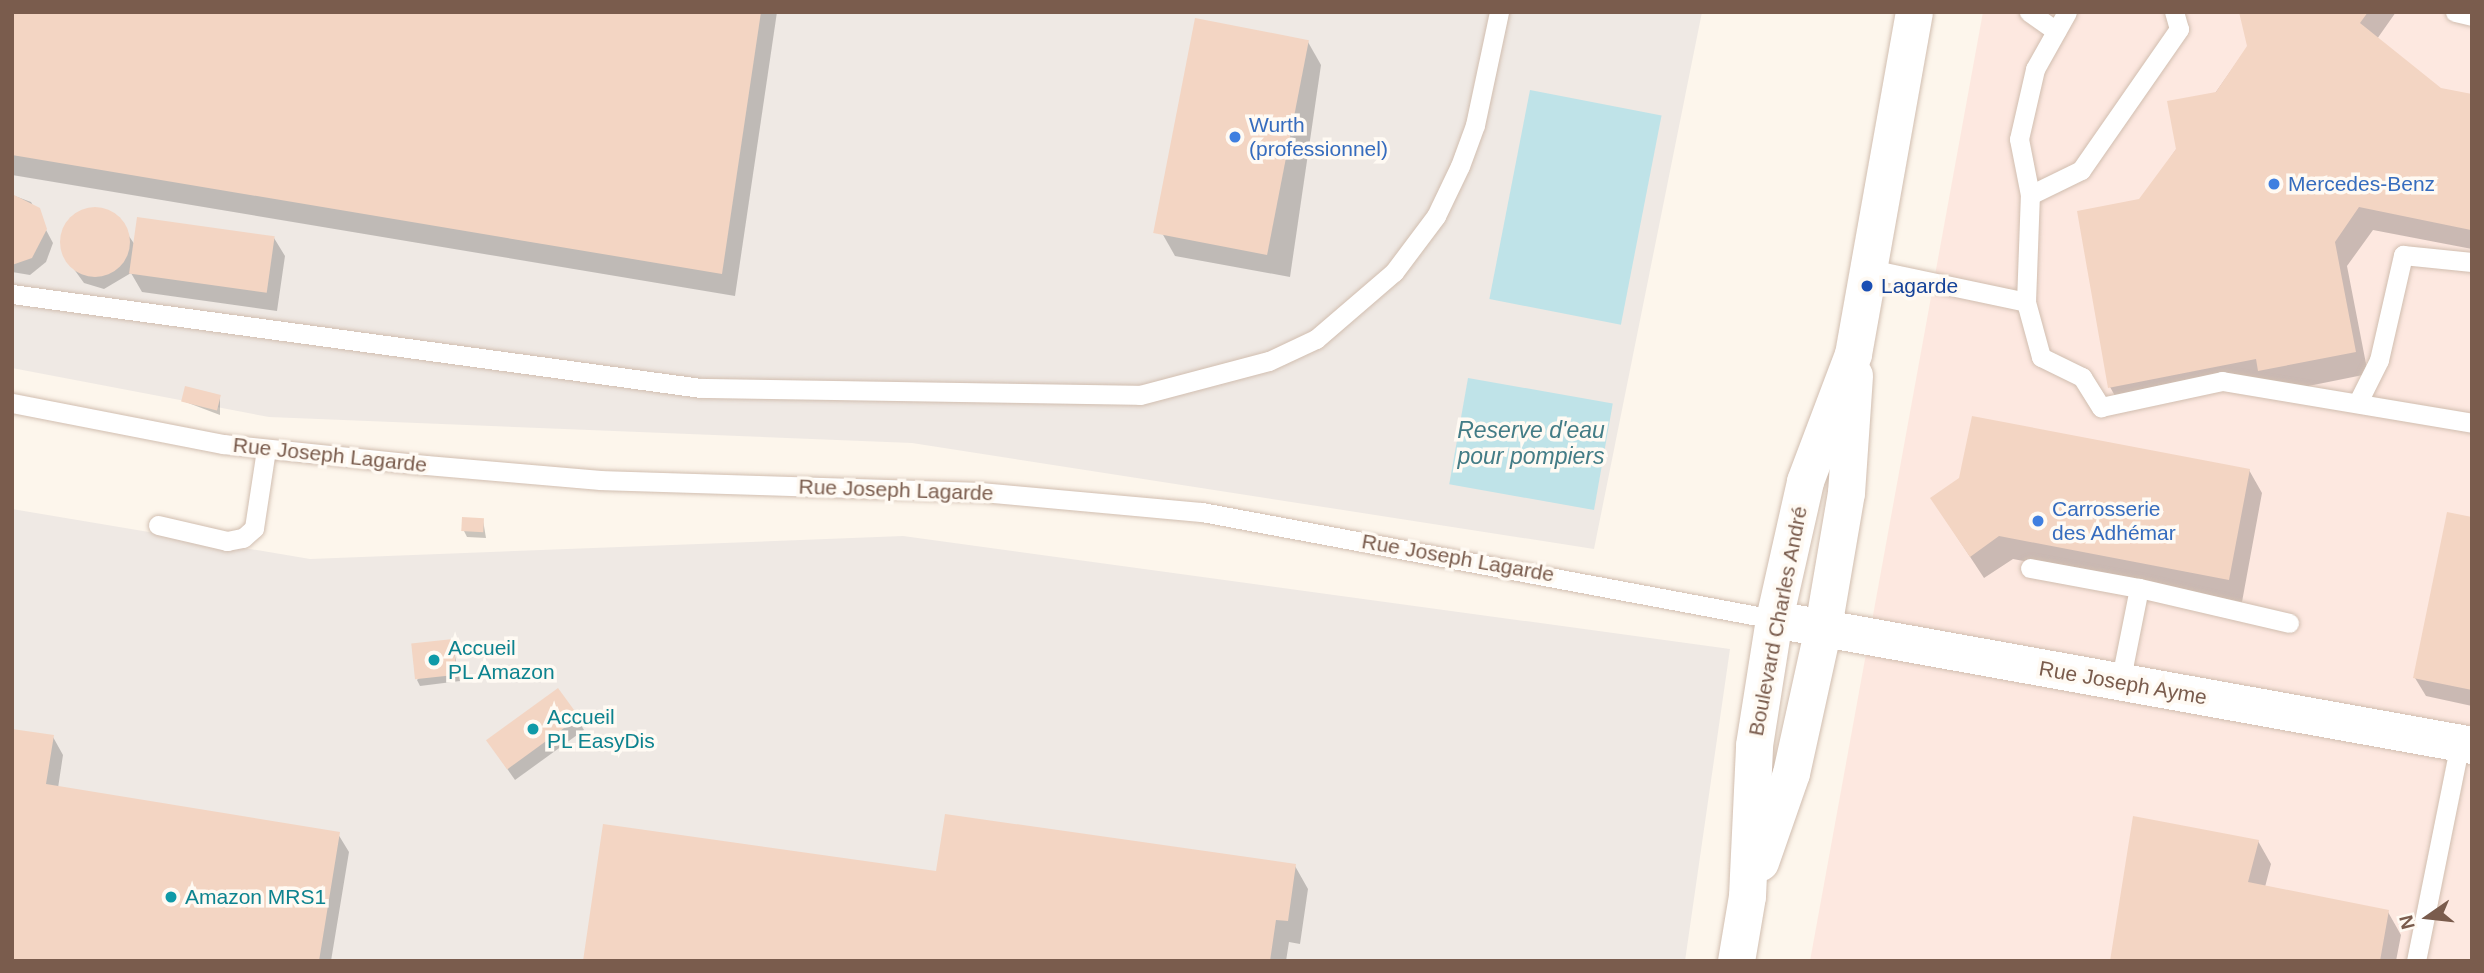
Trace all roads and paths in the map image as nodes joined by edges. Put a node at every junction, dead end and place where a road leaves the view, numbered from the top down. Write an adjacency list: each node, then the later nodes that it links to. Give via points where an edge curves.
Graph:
1 (1499, 12): 12 (lane, via 1475,125 1460,166 1436,216 1394,272 1316,339 1211,381 1140,396 701,388)
2 (1914, 12): 11 (street, Boulevard Charles André)
3 (2029, 12): 8 (lane)
4 (2067, 12): 8 (lane)
5 (2174, 12): 9 (lane, via 2179,29 2081,170)
6 (2455, 12): 7 (lane)
7 (2472, 16)
8 (2056, 30): 9 (lane, via 2035,69 2019,139)
9 (2030, 195): 13 (lane)
10 (2472, 262): 15 (lane, via 2403,255 2379,360)
11 (1870, 269): 13 (lane); 14 (street, Boulevard Charles André)
12 (12, 294)
13 (2026, 302): 15 (lane, via 2041,357 2081,377 2101,407 2222,382)
14 (1853, 354): 22 (street, Boulevard Charles André, via 1846,493); 22 (street, Boulevard Charles André, via 1805,481 1818,511)
15 (2358, 402): 17 (lane)
16 (12, 403): 18 (lane, Rue Joseph Lagarde)
17 (2472, 423)
18 (266, 450): 19 (lane, via 254,528 243,538 227,541); 22 (lane, Rue Joseph Lagarde, via 600,480 1093,499 1202,512)
19 (158, 525)
20 (2031, 568): 21 (lane)
21 (2139, 588): 23 (lane); 24 (lane)
22 (1799, 623): 24 (street, Rue Joseph Ayme); 26 (street, Boulevard Charles André, via 1791,773); 26 (street, Boulevard Charles André, via 1754,745)
23 (2289, 624)
24 (2120, 683): 25 (street, Rue Joseph Ayme)
25 (2466, 744): 28 (lane)
26 (1748, 896): 27 (street, Boulevard Charles André)
27 (1736, 961)
28 (2416, 961)

